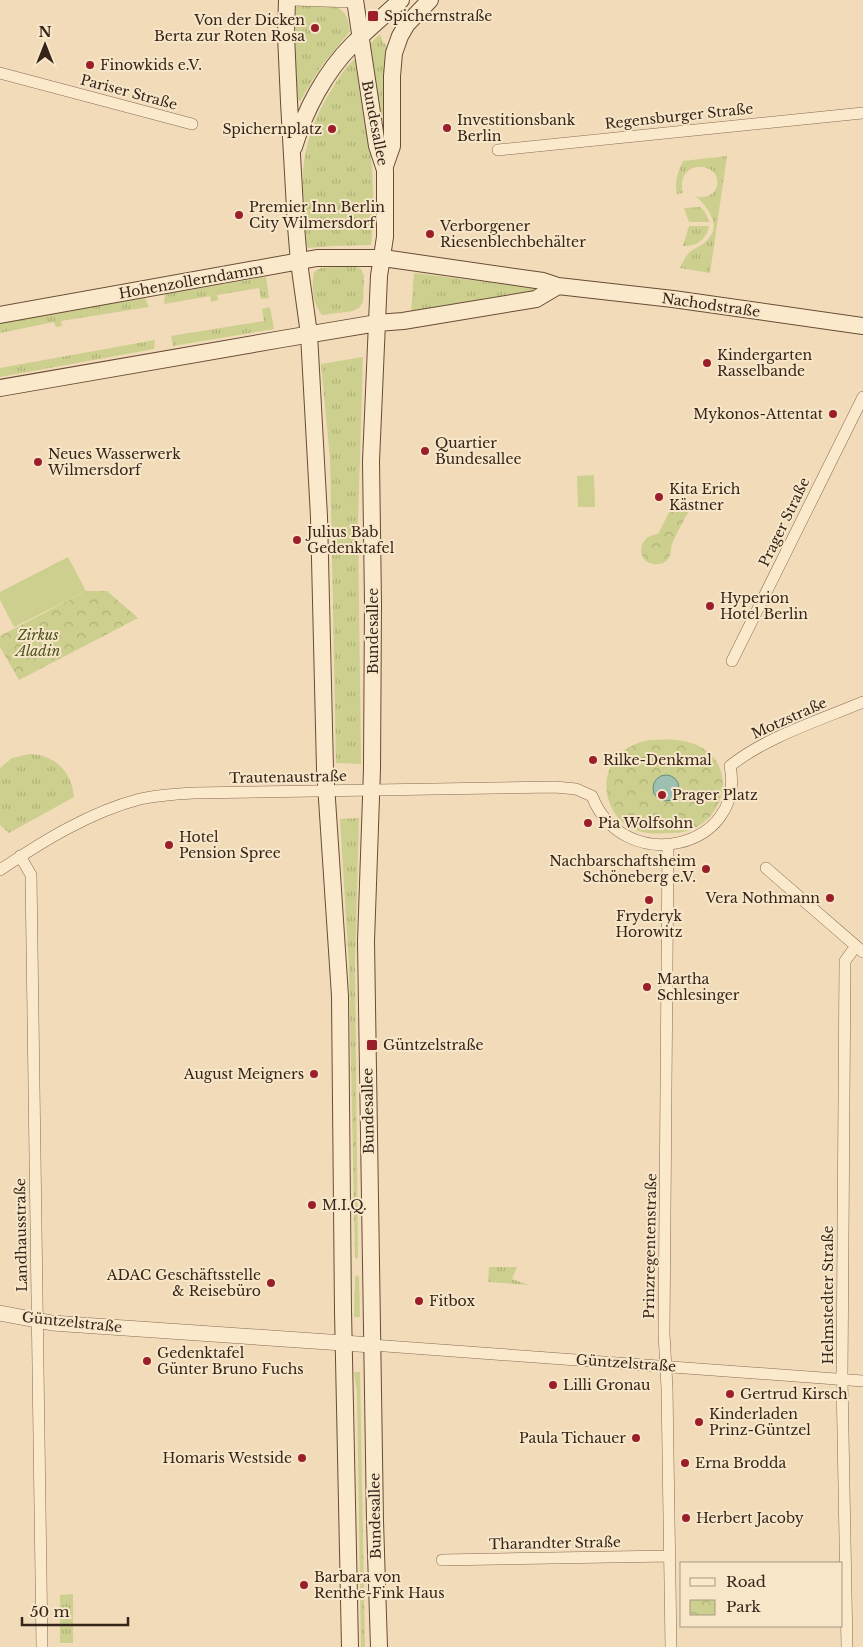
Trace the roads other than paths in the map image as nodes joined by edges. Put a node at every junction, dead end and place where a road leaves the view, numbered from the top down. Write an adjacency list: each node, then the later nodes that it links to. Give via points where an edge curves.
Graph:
1 (287, 0): 11 (main road, Bundesallee)
2 (293, 0): 5 (street)
3 (401, 0): 6 (main road)
4 (430, 0): 12 (main road, via 407,24 394,53 392,146)
5 (355, 1): 6 (main road, Bundesallee)
6 (360, 38): 11 (main road, via 334,66 320,88); 12 (main road, Bundesallee, via 377,146)
7 (0, 73): 9 (street, Pariser Straße)
8 (863, 113): 10 (street, Regensburger Straße)
9 (192, 124)
10 (498, 150)
11 (292, 156): 14 (main road, Bundesallee)
12 (385, 166): 13 (main road, Bundesallee)
13 (383, 258): 14 (main road, Hohenzollerndamm, via 317,258); 15 (main road, Nachodstraße, via 544,281); 17 (main road, Bundesallee)
14 (299, 262): 16 (main road, Hohenzollerndamm); 19 (main road, Bundesallee)
15 (558, 286): 17 (main road, via 536,299); 18 (main road, Nachodstraße)
16 (0, 315)
17 (377, 323): 19 (main road); 24 (main road, Bundesallee, via 371,461)
18 (863, 326)
19 (310, 334): 20 (main road); 25 (main road, Bundesallee, via 319,517)
20 (0, 388)
21 (863, 397): 22 (street, Prager Straße)
22 (732, 661)
23 (863, 702): 26 (street, Motzstraße, via 744,755 730,766 732,785 728,801 711,826 682,843)
24 (372, 790): 25 (street, Trautenaustraße); 26 (street, Trautenaustraße, via 576,789 592,796 602,817 621,834 636,841); 32 (main road, Bundesallee, via 366,941)
25 (326, 791): 27 (street, Trautenaustraße, via 194,793 141,799 112,808 63,831); 31 (main road, Bundesallee, via 340,996)
26 (668, 846): 37 (street, Prinzregentenstraße)
27 (20, 856): 29 (street, Trautenaustraße); 34 (street, Landhausstraße, via 31,875)
28 (766, 868): 30 (street)
29 (0, 870)
30 (860, 949): 38 (street, Helmstedter Straße, via 845,961)
31 (343, 1266): 32 (main road); 35 (main road, Bundesallee)
32 (370, 1266): 36 (main road, Bundesallee)
33 (0, 1313): 34 (street, Güntzelstraße)
34 (38, 1320): 35 (street, Güntzelstraße); 42 (street, Landhausstraße)
35 (344, 1343): 36 (street, Güntzelstraße); 43 (main road, Bundesallee)
36 (372, 1345): 37 (street, Güntzelstraße); 44 (main road, Bundesallee)
37 (666, 1366): 38 (street, Güntzelstraße); 40 (street, Prinzregentenstraße)
38 (842, 1379): 39 (street, Güntzelstraße); 46 (street, Helmstedter Straße)
39 (863, 1380)
40 (669, 1556): 41 (street, Tharandter Straße); 45 (street, Prinzregentenstraße)
41 (442, 1560)
42 (42, 1647)
43 (350, 1647)
44 (379, 1647)
45 (671, 1647)
46 (847, 1647)

